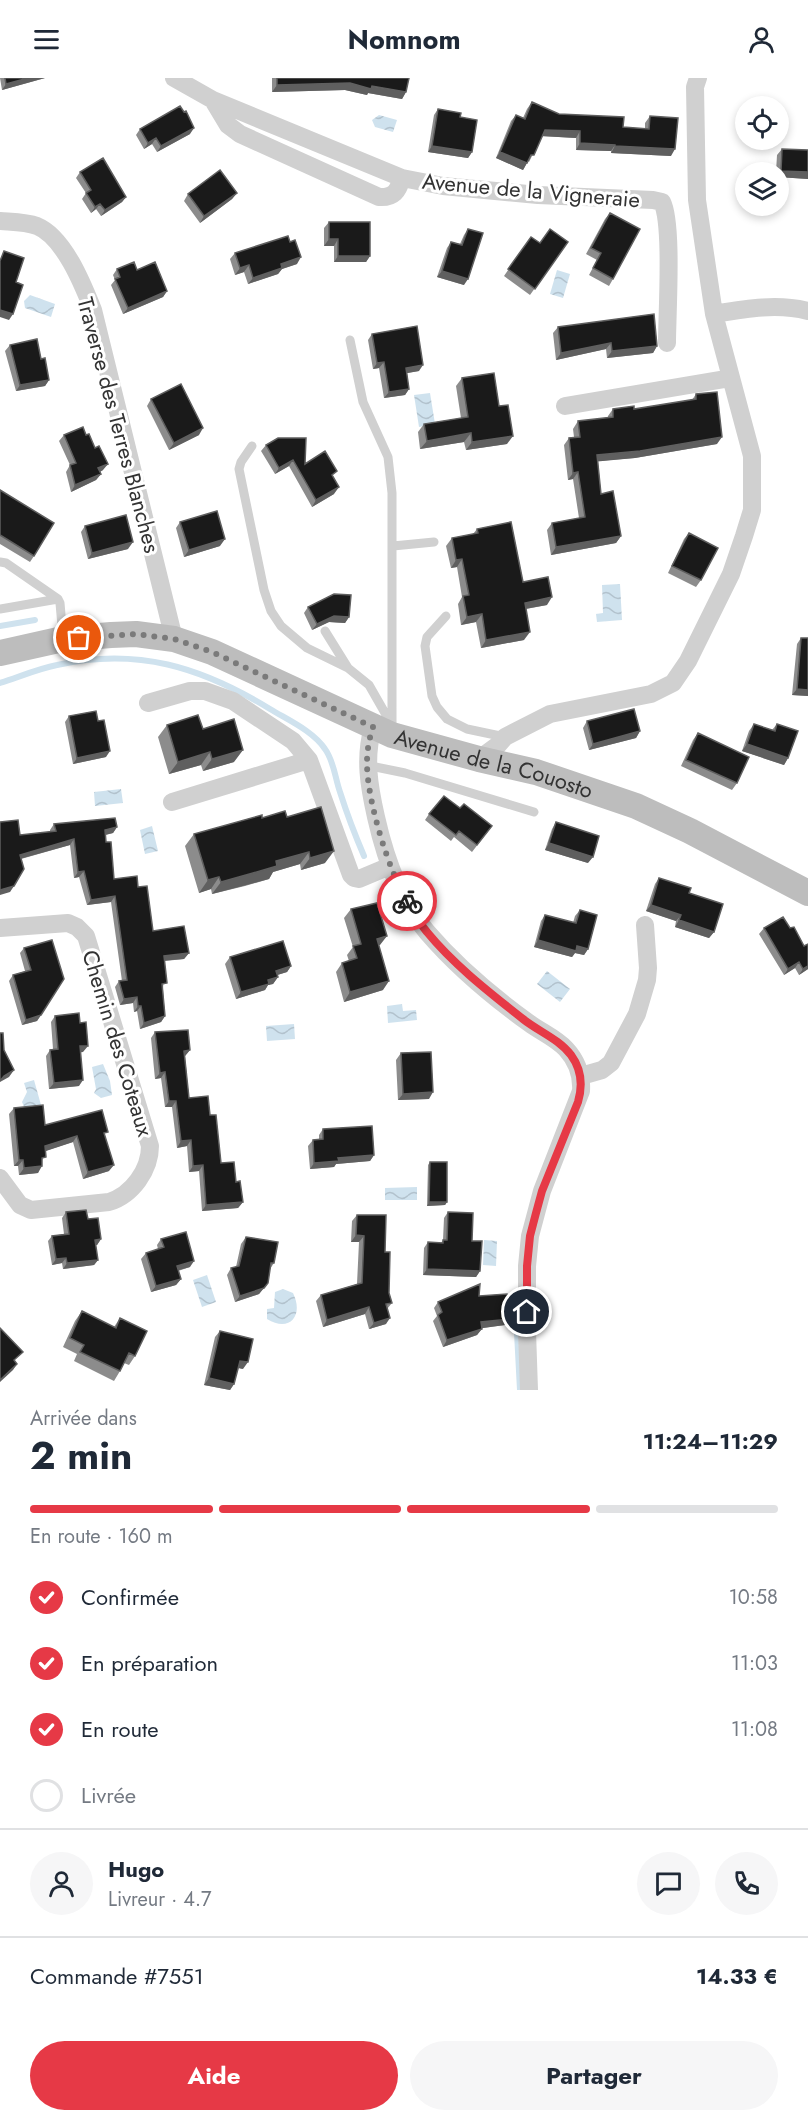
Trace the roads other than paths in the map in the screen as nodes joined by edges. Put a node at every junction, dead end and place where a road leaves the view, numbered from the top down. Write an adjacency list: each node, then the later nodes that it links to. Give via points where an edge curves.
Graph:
1 (174, 78): 3 (street, Avenue de la Vigneraie)
2 (698, 78): 7 (street, via 697,200)
3 (213, 100): 4 (street, Avenue de la Vigneraie); 4 (street, Avenue de la Vigneraie, via 228,125 240,134 379,197 394,194)
4 (402, 177): 9 (street, Avenue de la Vigneraie, via 443,186 662,202 668,231)
5 (0, 221): 21 (street, Traverse des Terres Blanches, via 34,225 52,236 86,292)
6 (808, 311): 7 (street, via 763,307)
7 (714, 314): 10 (street)
8 (350, 340): 14 (lane, via 363,402 388,457)
9 (667, 343)
10 (731, 378): 11 (street); 26 (street, via 752,456 752,510 730,574 681,674 673,683 651,694 550,714)
11 (565, 406)
12 (252, 446): 23 (lane, via 239,469 271,611 281,626 306,648)
13 (434, 542): 14 (lane)
14 (393, 546): 25 (lane)
15 (0, 562): 16 (lane)
16 (58, 599): 17 (lane); 20 (lane)
17 (0, 609)
18 (446, 616): 26 (lane, via 427,637 425,646 437,707 447,719 467,729)
19 (326, 631): 23 (lane)
20 (63, 639): 21 (main road, Avenue de la Couosto, via 136,634); 22 (main road, Avenue de la Couosto)
21 (174, 639): 25 (main road, Avenue de la Couosto, via 212,652)
22 (0, 653)
23 (348, 668): 25 (lane, via 369,685 385,713)
24 (148, 703): 28 (street, via 190,691 216,694 293,741)
25 (383, 731): 27 (main road, Avenue de la Couosto); 29 (street, via 369,742)
26 (505, 737): 27 (street)
27 (479, 759): 33 (main road, Avenue de la Couosto, via 536,772 636,806)
28 (309, 760): 30 (street); 32 (street, via 351,875 359,879)
29 (366, 765): 31 (lane); 32 (street)
30 (172, 802)
31 (534, 812)
32 (390, 866): 36 (street, via 426,932 480,985 565,1048)
33 (808, 893)
34 (645, 925): 36 (street, via 647,980 637,1014 611,1063)
35 (0, 928): 37 (street, Chemin des Coteaux, via 68,923 86,936 150,1146 148,1163 129,1193 119,1199 26,1209)
36 (581, 1076): 38 (street, via 578,1102 542,1191 530,1236)
37 (0, 1178)
38 (530, 1390)

